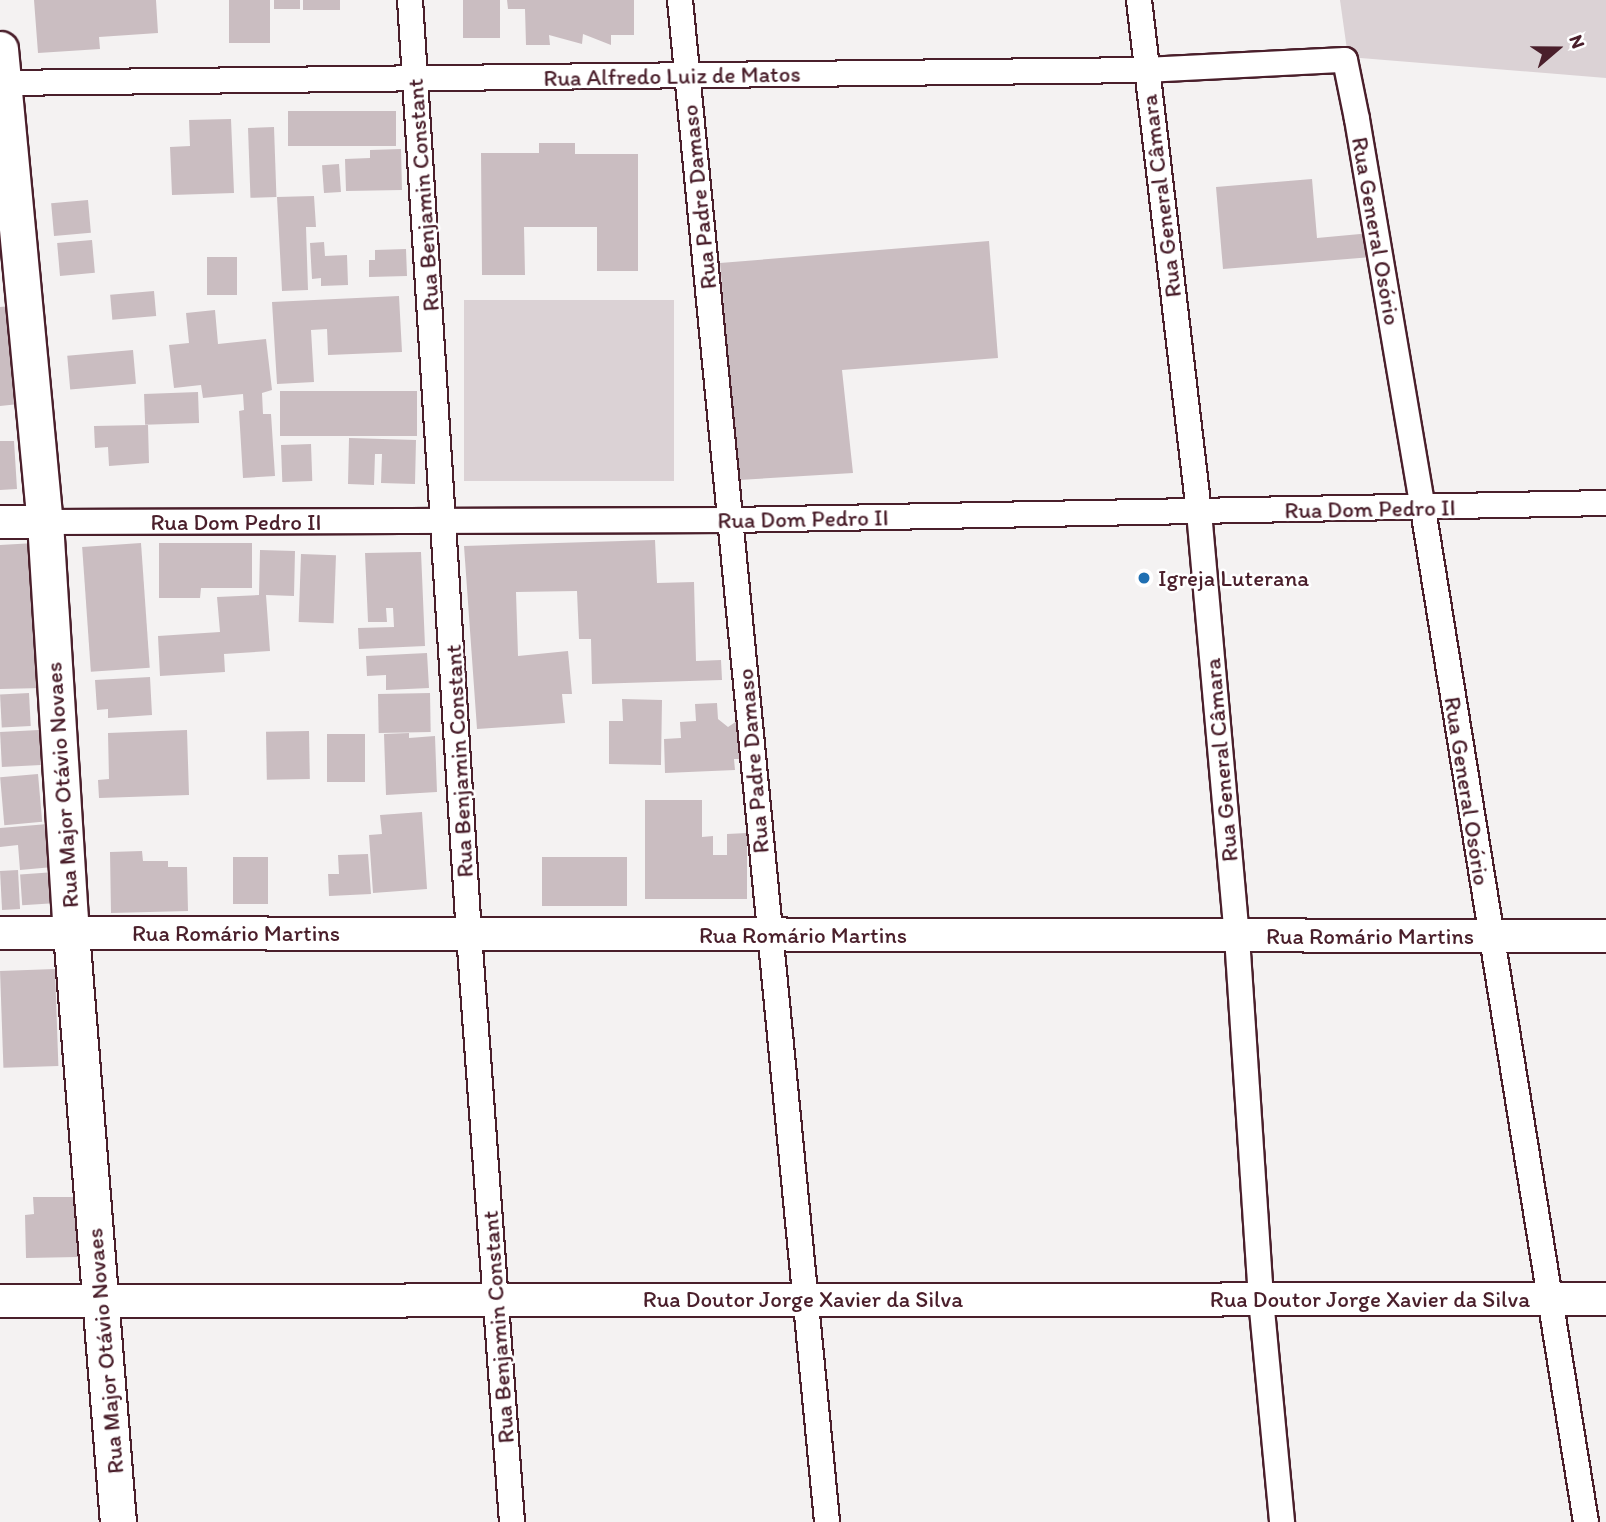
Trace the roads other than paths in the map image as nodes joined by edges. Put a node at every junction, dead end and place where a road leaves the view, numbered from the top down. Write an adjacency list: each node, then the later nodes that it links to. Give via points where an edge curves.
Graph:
1 (410, 0): 8 (street, Rua Benjamin Constant)
2 (680, 0): 7 (street, Rua Padre Damaso)
3 (1139, 0): 5 (street, Rua General Câmara)
4 (1345, 60): 5 (street, Rua Alfredo Luiz de Matos); 10 (street, Rua General Osório)
5 (1145, 70): 7 (street, Rua Alfredo Luiz de Matos); 11 (street, Rua General Câmara)
6 (1, 72): 8 (street, Rua Alfredo Luiz de Matos); 14 (main road, Rua Major Otávio Novaes)
7 (687, 76): 8 (street, Rua Alfredo Luiz de Matos); 12 (street, Rua Padre Damaso)
8 (415, 78): 15 (street, Rua Benjamin Constant)
9 (1606, 503): 10 (street, Rua Dom Pedro II)
10 (1423, 509): 11 (street, Rua Dom Pedro II); 20 (street, Rua General Osório)
11 (1199, 513): 12 (street, Rua Dom Pedro II); 22 (street, Rua General Câmara)
12 (730, 520): 15 (street, Rua Dom Pedro II); 19 (street, Rua Padre Damaso)
13 (0, 522): 14 (street, Rua Dom Pedro II)
14 (45, 522): 15 (street, Rua Dom Pedro II); 16 (main road, Rua Major Otávio Novaes)
15 (445, 522): 18 (street, Rua Benjamin Constant)
16 (71, 932): 17 (street, Rua Romário Martins); 18 (street, Rua Romário Martins); 27 (main road, Rua Major Otávio Novaes)
17 (0, 933)
18 (469, 934): 19 (street, Rua Romário Martins); 28 (street, Rua Benjamin Constant)
19 (770, 935): 22 (street, Rua Romário Martins); 23 (street, Rua Padre Damaso)
20 (1490, 936): 21 (street, Rua Romário Martins); 22 (street, Rua Romário Martins); 25 (street, Rua General Osório)
21 (1606, 936)
22 (1237, 937): 24 (street, Rua General Câmara)
23 (805, 1299): 24 (street, Rua Doutor Jorge Xavier da Silva); 28 (street, Rua Doutor Jorge Xavier da Silva); 32 (street, Rua Padre Damaso)
24 (1261, 1299): 25 (street, Rua Doutor Jorge Xavier da Silva); 33 (street, Rua General Câmara)
25 (1549, 1299): 26 (street, Rua Doutor Jorge Xavier da Silva); 34 (street, Rua General Osório)
26 (1606, 1299)
27 (100, 1300): 28 (street, Rua Doutor Jorge Xavier da Silva); 29 (street, Rua Doutor Jorge Xavier da Silva); 30 (main road, Rua Major Otávio Novaes)
28 (496, 1300): 31 (street, Rua Benjamin Constant)
29 (0, 1301)
30 (118, 1522)
31 (512, 1522)
32 (827, 1522)
33 (1282, 1522)
34 (1586, 1522)

